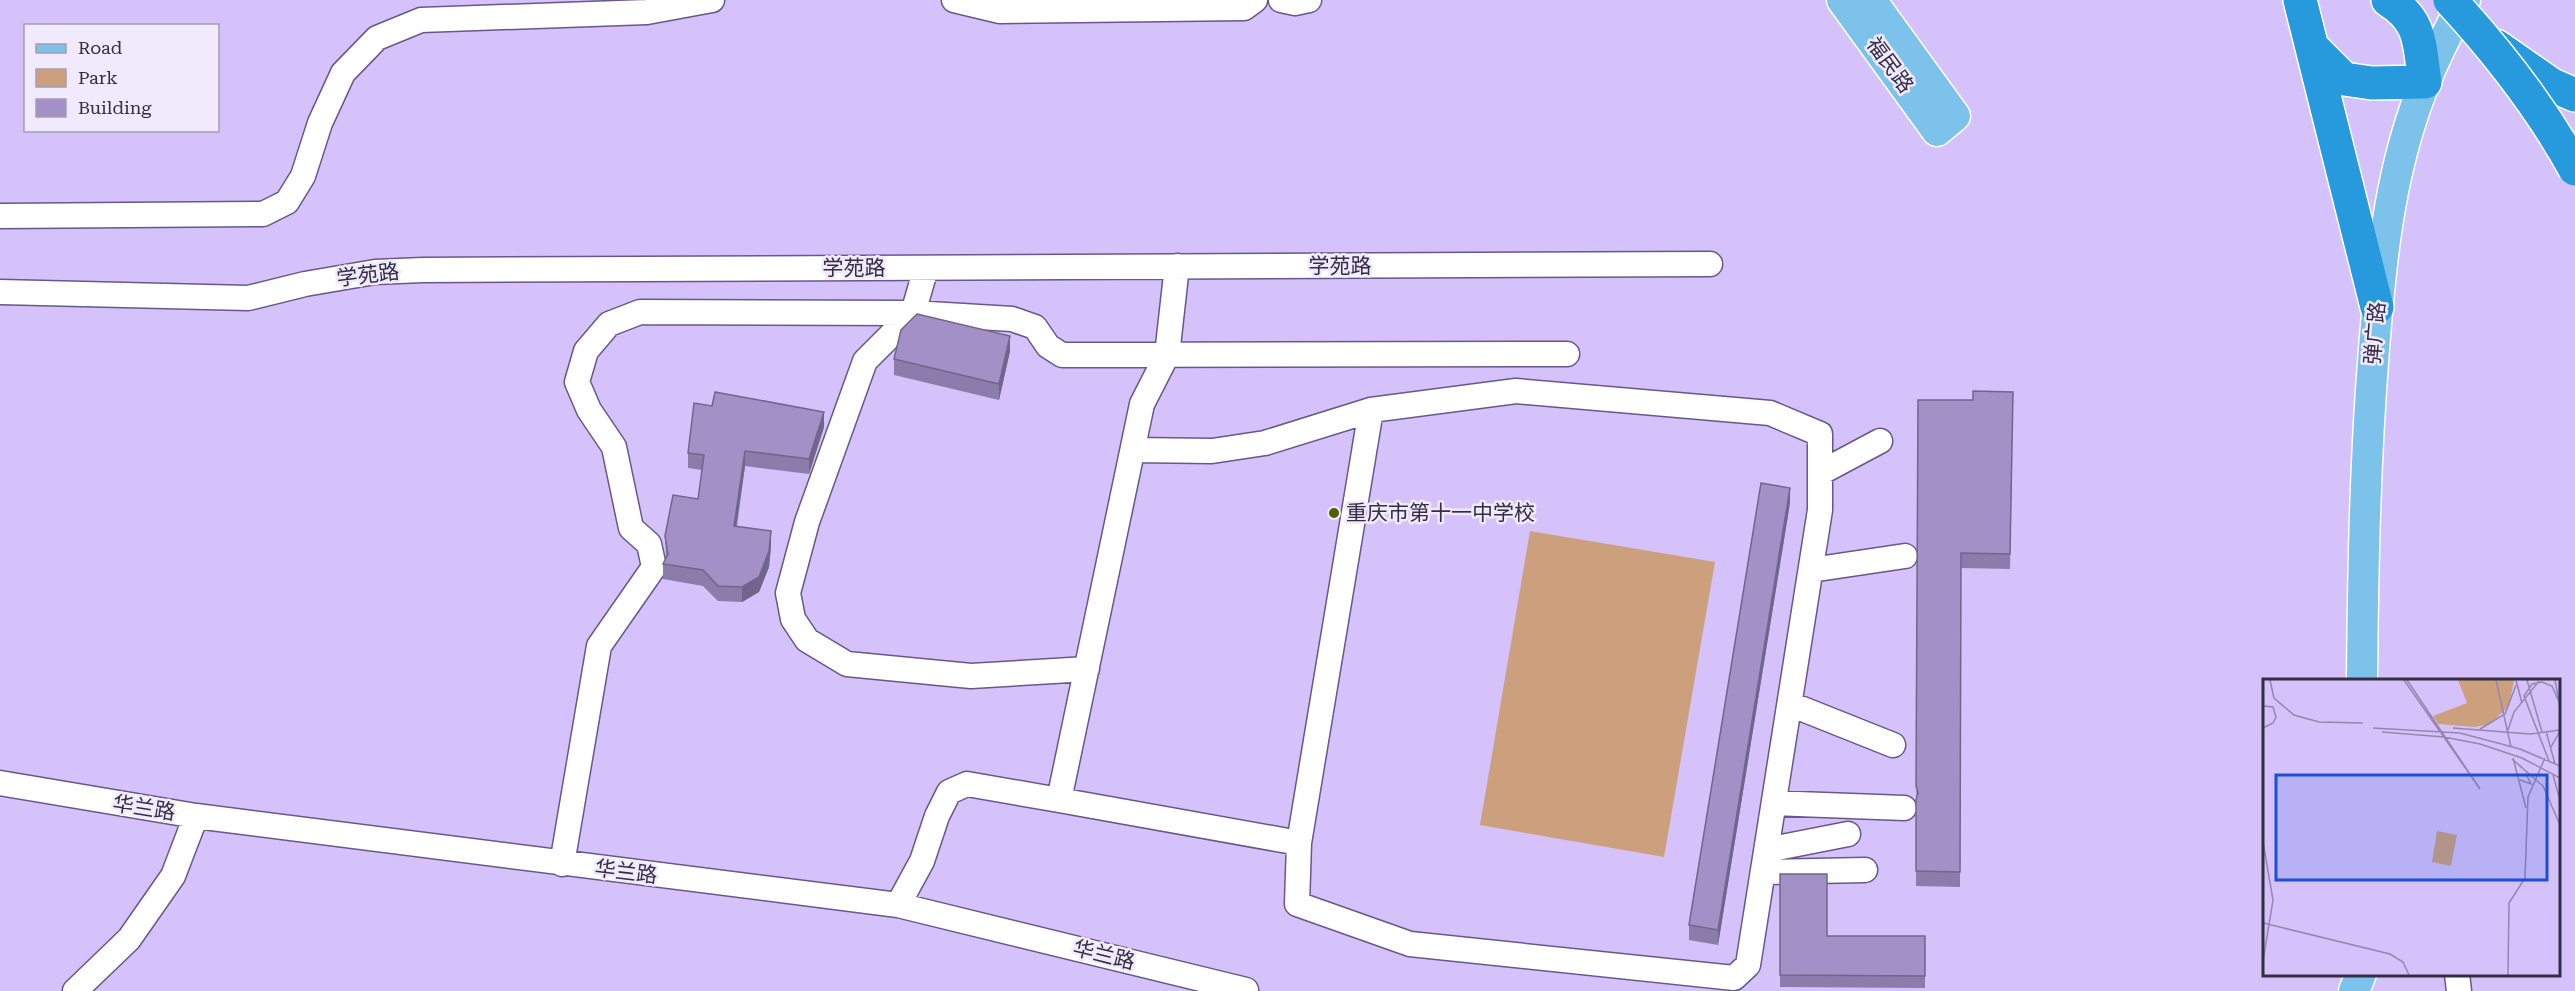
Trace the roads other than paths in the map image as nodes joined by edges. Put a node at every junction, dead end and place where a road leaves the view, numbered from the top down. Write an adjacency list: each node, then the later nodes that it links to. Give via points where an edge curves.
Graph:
1 (712, 0): 17 (street, via 647,12 421,20 376,39 343,74 320,123 303,176 287,202 262,214)
2 (954, 0): 3 (street, via 1000,11 1244,8)
3 (1255, 0)
4 (1281, 0): 5 (street)
5 (1309, 0)
6 (1842, 0): 7 (main road, 福民路, via 1946,123)
7 (1871, 0)
8 (2300, 0): 13 (highway)
9 (2388, 0): 14 (highway, via 2402,8 2416,27)
10 (2450, 0): 12 (highway, bridge)
11 (2465, 0): 14 (main road, 弹广路)
12 (2479, 31): 15 (highway, bridge, via 2528,70); 16 (highway, bridge, via 2537,105)
13 (2313, 48): 14 (highway, via 2344,79); 22 (highway)
14 (2424, 82): 22 (main road, 弹广路, via 2409,125 2392,200)
15 (2575, 95)
16 (2575, 169)
17 (0, 216)
18 (1710, 264): 19 (street, 学苑路)
19 (1177, 266): 20 (street, 学苑路); 25 (street)
20 (926, 268): 21 (street, 学苑路, via 375,272 248,298); 23 (street)
21 (0, 292)
22 (2377, 307): 33 (main road, 弹广路, via 2362,537)
23 (913, 313): 25 (street, via 1012,319 1035,327 1048,346 1062,355); 32 (street, via 865,362 807,522 788,593 793,619 807,640 847,664 971,676); 44 (street, via 640,312 609,324 586,351 577,382 589,410 614,447 631,528 649,544 654,567 599,646)
24 (1567, 354): 25 (street)
25 (1167, 355): 28 (street, via 1143,404)
26 (1371, 410): 28 (street, via 1265,443 1212,451); 29 (street, via 1516,392 1770,413 1820,434); 42 (street)
27 (1880, 441): 29 (street)
28 (1133, 450): 32 (street)
29 (1820, 473): 31 (street, via 1820,510)
30 (1905, 556): 31 (street)
31 (1810, 570): 34 (street)
32 (1087, 669): 37 (street)
33 (2362, 679)
34 (1790, 704): 35 (street); 38 (street)
35 (1893, 745)
36 (0, 783): 40 (street, 华兰路)
37 (1059, 800): 42 (street); 46 (street, via 967,784 949,792 922,861)
38 (1774, 803): 39 (street); 43 (street)
39 (1904, 808)
40 (196, 816): 44 (street, 华兰路); 50 (street, via 173,876 129,939)
41 (1848, 834): 43 (street)
42 (1299, 843): 43 (street, via 1297,904 1410,944 1734,978 1748,965)
43 (1765, 861): 45 (street)
44 (562, 864): 46 (street, 华兰路)
45 (1865, 870)
46 (898, 905): 49 (street, 华兰路)
47 (2361, 976): 51 (main road)
48 (2457, 976): 52 (street)
49 (1246, 990)
50 (75, 991)
51 (2354, 991)
52 (2459, 991)

